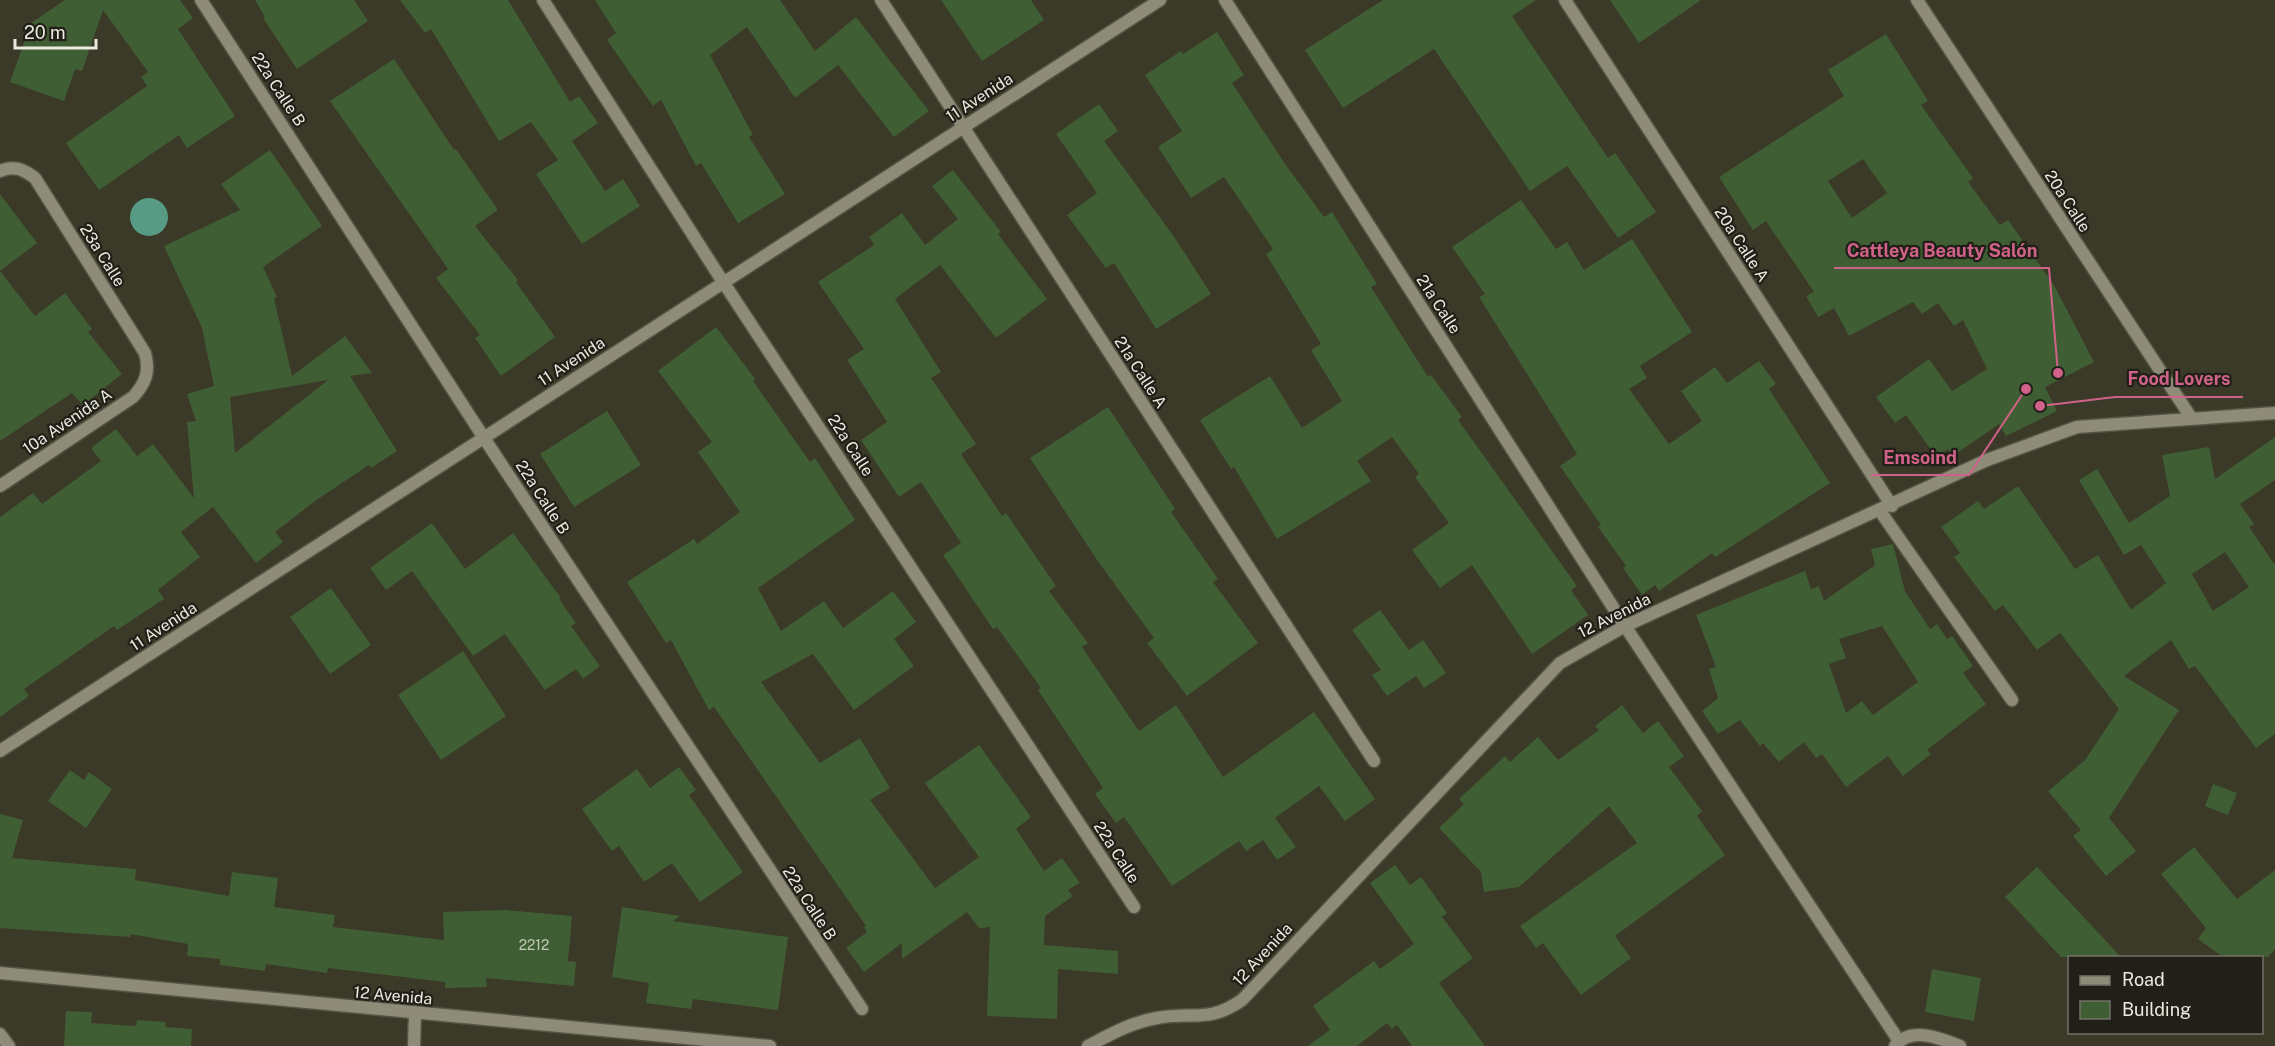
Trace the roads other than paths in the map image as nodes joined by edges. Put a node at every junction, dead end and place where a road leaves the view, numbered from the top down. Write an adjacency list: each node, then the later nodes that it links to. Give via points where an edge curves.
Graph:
1 (201, 0): 14 (street, 22a Calle B)
2 (543, 0): 10 (street, 22a Calle)
3 (881, 0): 8 (street, 21a Calle A)
4 (1160, 0): 8 (street, 11 Avenida)
5 (1225, 0): 17 (street, 21a Calle)
6 (1565, 0): 16 (street, 20a Calle A)
7 (1917, 0): 13 (street, 20a Calle)
8 (963, 127): 10 (street, 11 Avenida); 20 (street, 21a Calle A)
9 (4, 169): 11 (street, 23a Calle, via 24,170 35,178 145,353)
10 (724, 282): 14 (street, 11 Avenida); 21 (street, 22a Calle)
11 (146, 378): 15 (street, 10a Avenida A, via 133,397)
12 (2275, 413): 13 (street, 12 Avenida)
13 (2192, 419): 16 (street, 12 Avenida, via 2077,427 1987,460)
14 (484, 438): 19 (street, 11 Avenida); 24 (street, 22a Calle B)
15 (0, 486)
16 (1886, 509): 17 (street, 12 Avenida); 18 (street, 20a Calle A)
17 (1625, 626): 27 (street, 21a Calle); 31 (street, 12 Avenida, via 1560,663 1242,1000 1213,1015 1173,1015 1131,1024)
18 (2012, 700)
19 (0, 751)
20 (1374, 761)
21 (1134, 908)
22 (6, 975): 23 (street, 12 Avenida); 25 (street, 12 Avenida)
23 (0, 980)
24 (862, 1009)
25 (415, 1013): 29 (street); 30 (street, 12 Avenida)
26 (0, 1034): 28 (street)
27 (1897, 1043): 32 (street, via 1916,1035 1938,1037)
28 (9, 1046)
29 (414, 1046)
30 (771, 1046)
31 (1088, 1046)
32 (1960, 1046)

